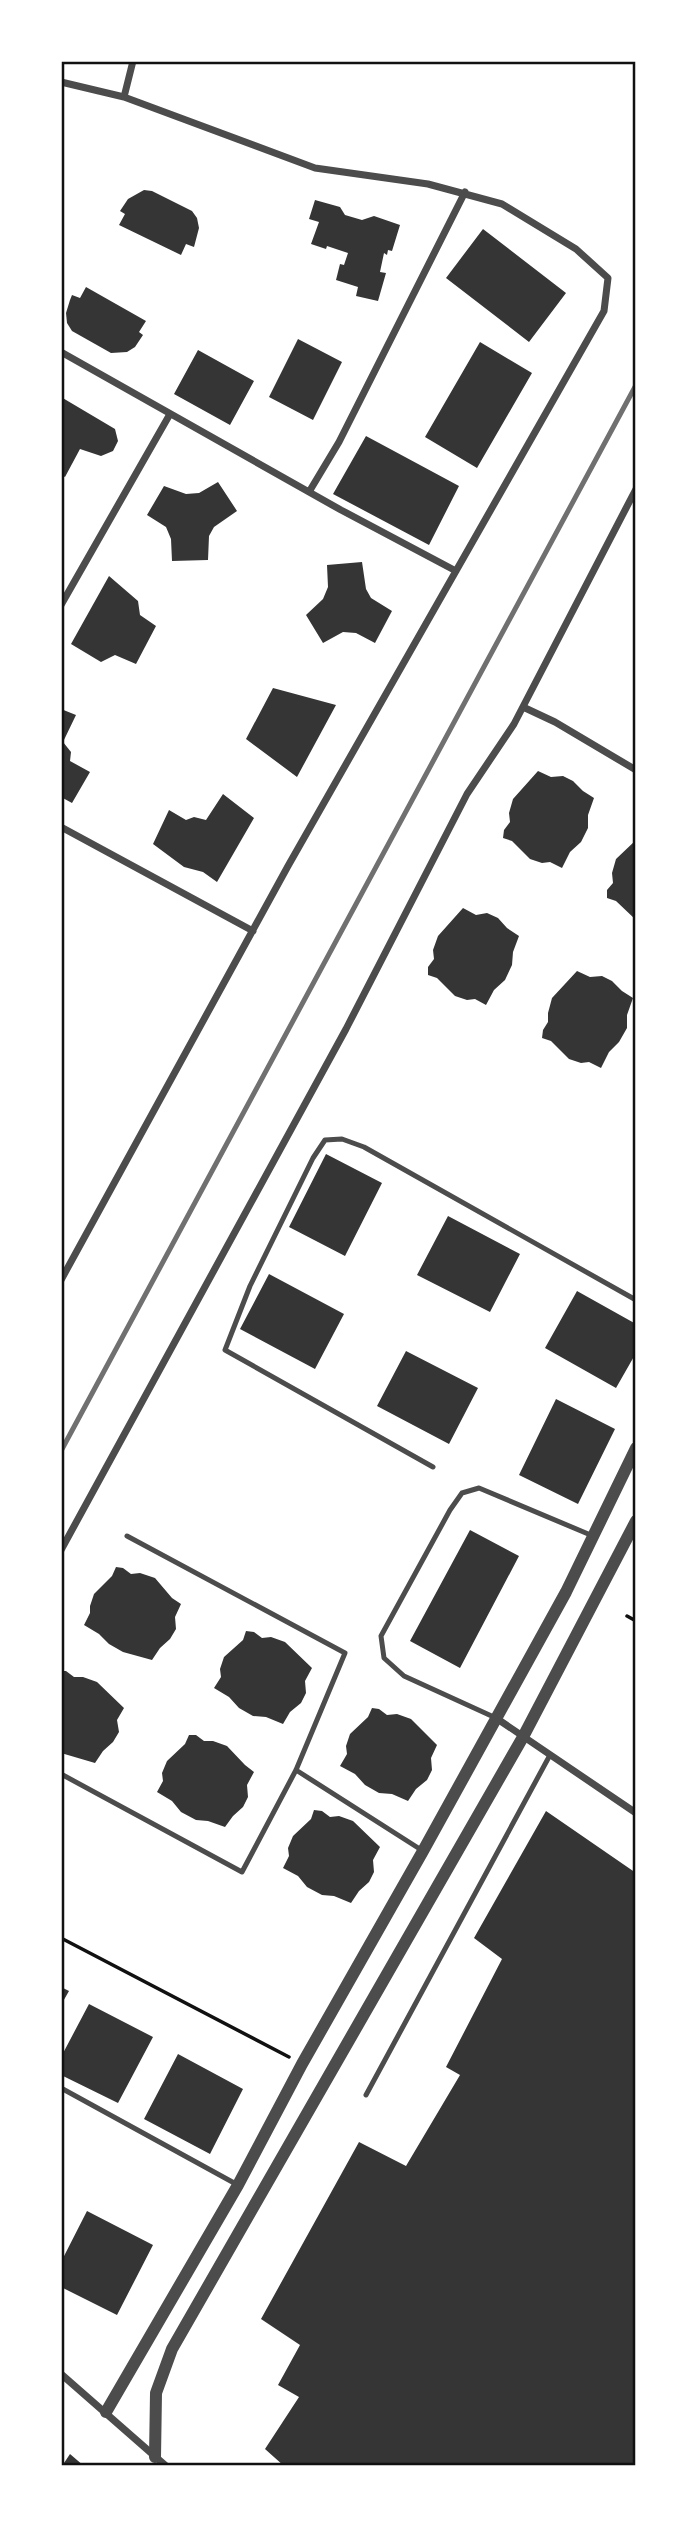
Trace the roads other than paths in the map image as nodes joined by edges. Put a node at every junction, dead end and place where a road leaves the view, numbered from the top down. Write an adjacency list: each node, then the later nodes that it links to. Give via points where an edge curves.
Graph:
1 (132, 61): 3 (street)
2 (61, 82): 3 (street)
3 (124, 97): 4 (street, via 315,168)
4 (465, 192): 8 (street, via 339,442); 9 (street, via 502,204 576,249 608,278 604,311)
5 (61, 352): 6 (street)
6 (170, 414): 8 (street); 10 (street)
7 (636, 489): 11 (street)
8 (309, 492): 9 (street)
9 (456, 571): 14 (street)
10 (61, 605)
11 (523, 707): 12 (street); 22 (street, via 467,794 340,1041)
12 (636, 770)
13 (61, 827): 14 (street)
14 (253, 931): 15 (street)
15 (61, 1280)
16 (636, 1300): 18 (lane, via 364,1147 341,1139 325,1140 250,1286 225,1350)
17 (636, 1448): 21 (street)
18 (433, 1467)
19 (636, 1521): 24 (street)
20 (127, 1536): 26 (lane, via 345,1653)
21 (593, 1536): 23 (street); 23 (lane, via 479,1488 462,1493 381,1636 384,1658 404,1676)
22 (61, 1550)
23 (496, 1718): 24 (street); 29 (street)
24 (523, 1737): 25 (street); 35 (street, via 172,2349 156,2393)
25 (550, 1755): 28 (street); 31 (lane)
26 (296, 1770): 27 (lane, via 242,1872); 29 (lane)
27 (61, 1774)
28 (636, 1813)
29 (423, 1850): 32 (street)
30 (61, 2088): 32 (lane)
31 (366, 2095)
32 (238, 2185): 34 (street)
33 (61, 2374): 34 (street)
34 (106, 2412): 35 (street)
35 (155, 2457): 36 (street)
36 (166, 2466)

